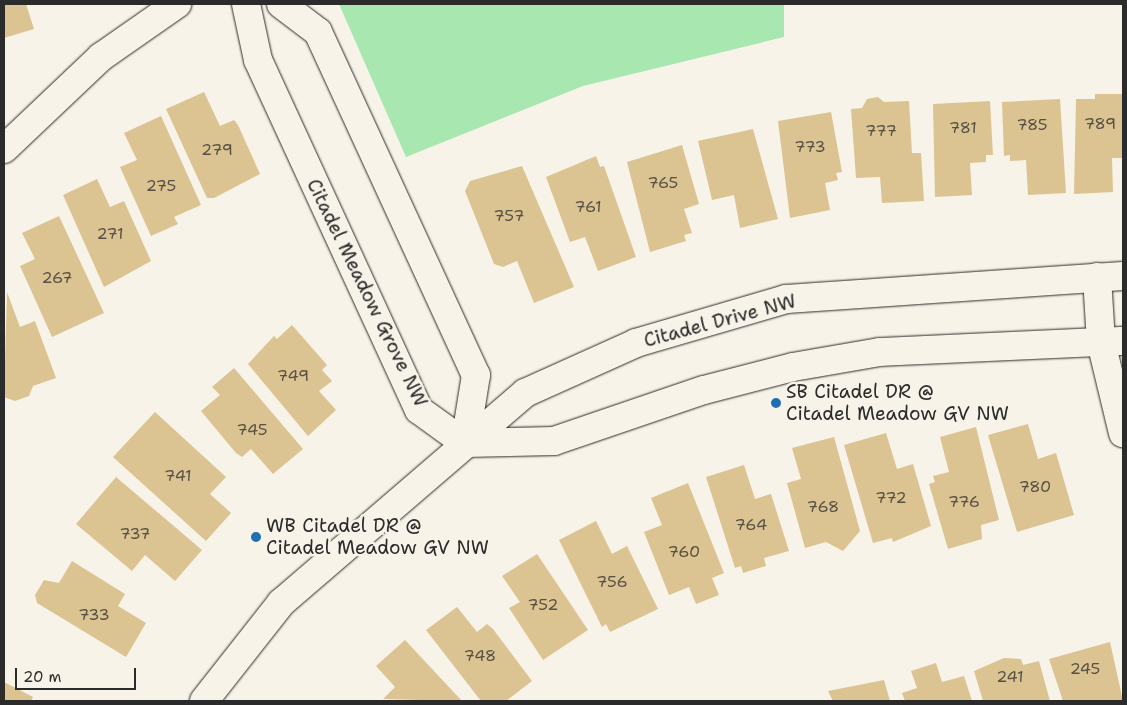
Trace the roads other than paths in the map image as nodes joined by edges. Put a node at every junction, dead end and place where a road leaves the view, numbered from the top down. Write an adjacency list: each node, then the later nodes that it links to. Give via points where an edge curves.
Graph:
1 (177, 4): 4 (street, via 101,57)
2 (246, 4): 8 (street, Citadel Meadow Grove NW, via 258,60 419,410)
3 (281, 4): 8 (street, via 318,32 476,375)
4 (4, 149)
5 (1110, 276): 6 (street); 8 (street, Citadel Drive NW, via 786,300 619,350 525,393)
6 (1112, 342): 7 (street); 8 (street, via 880,352 793,367 704,390 554,441)
7 (1123, 433)
8 (465, 442): 9 (street, Citadel Drive NW, via 281,603)
9 (204, 701)

